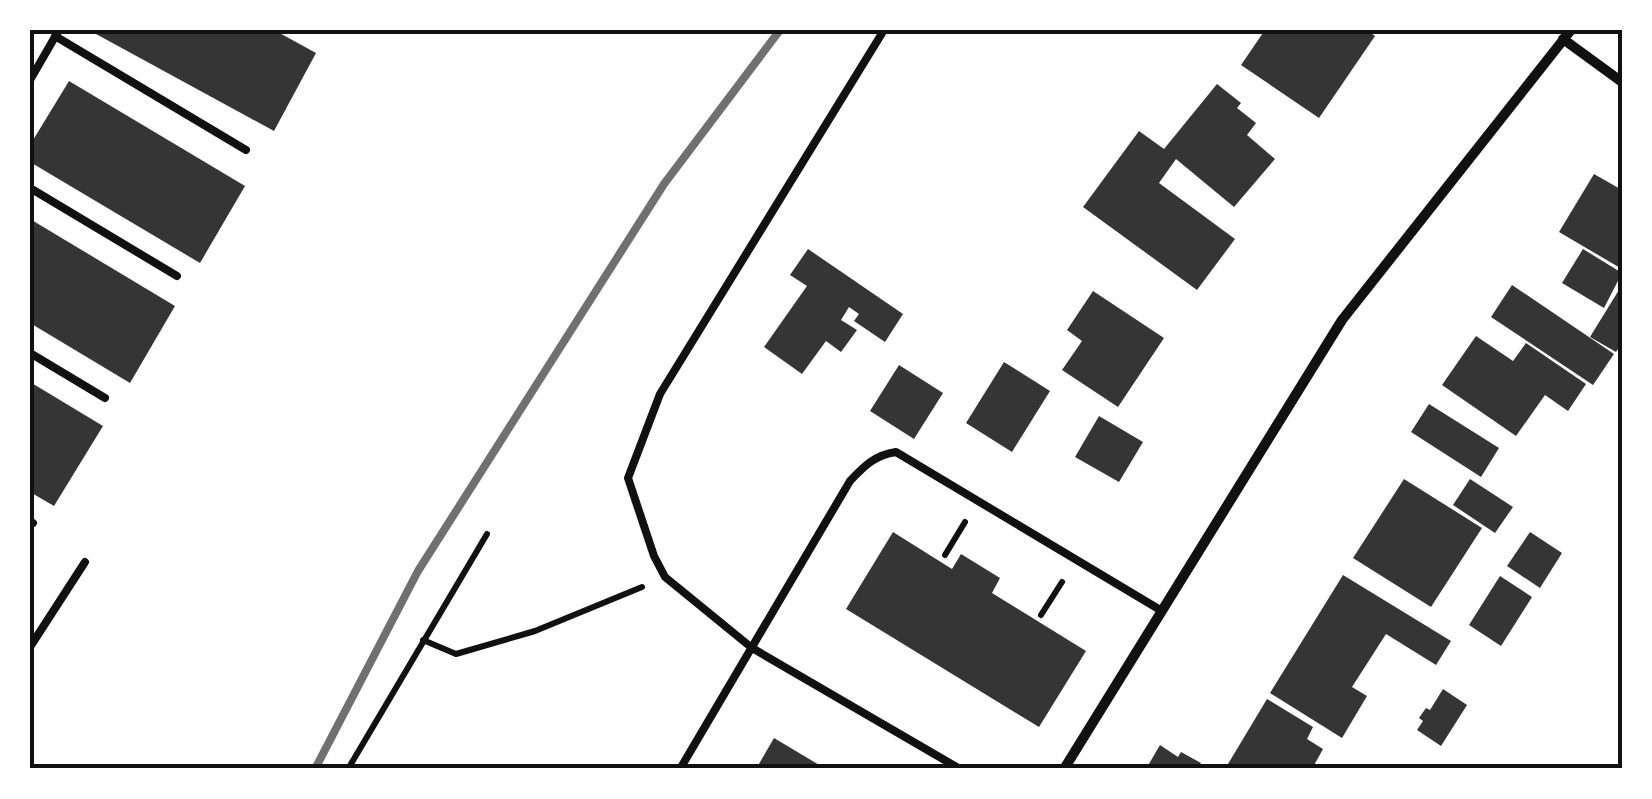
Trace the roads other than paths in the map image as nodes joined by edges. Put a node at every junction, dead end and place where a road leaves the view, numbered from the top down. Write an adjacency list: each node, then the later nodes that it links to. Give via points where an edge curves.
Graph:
1 (884, 30): 14 (lane, via 660,394 628,478 665,577)
2 (57, 33): 4 (lane); 6 (lane)
3 (1567, 34): 5 (street); 12 (street, via 1342,320)
4 (30, 80)
5 (1622, 82)
6 (246, 150)
7 (30, 188): 8 (lane)
8 (177, 276)
9 (30, 353): 10 (lane)
10 (105, 398)
11 (84, 562): 13 (lane)
12 (1162, 611): 14 (lane, via 896,452 866,463 850,482); 17 (street)
13 (30, 647)
14 (752, 648): 15 (lane); 16 (lane)
15 (680, 769)
16 (960, 769)
17 (1064, 769)

